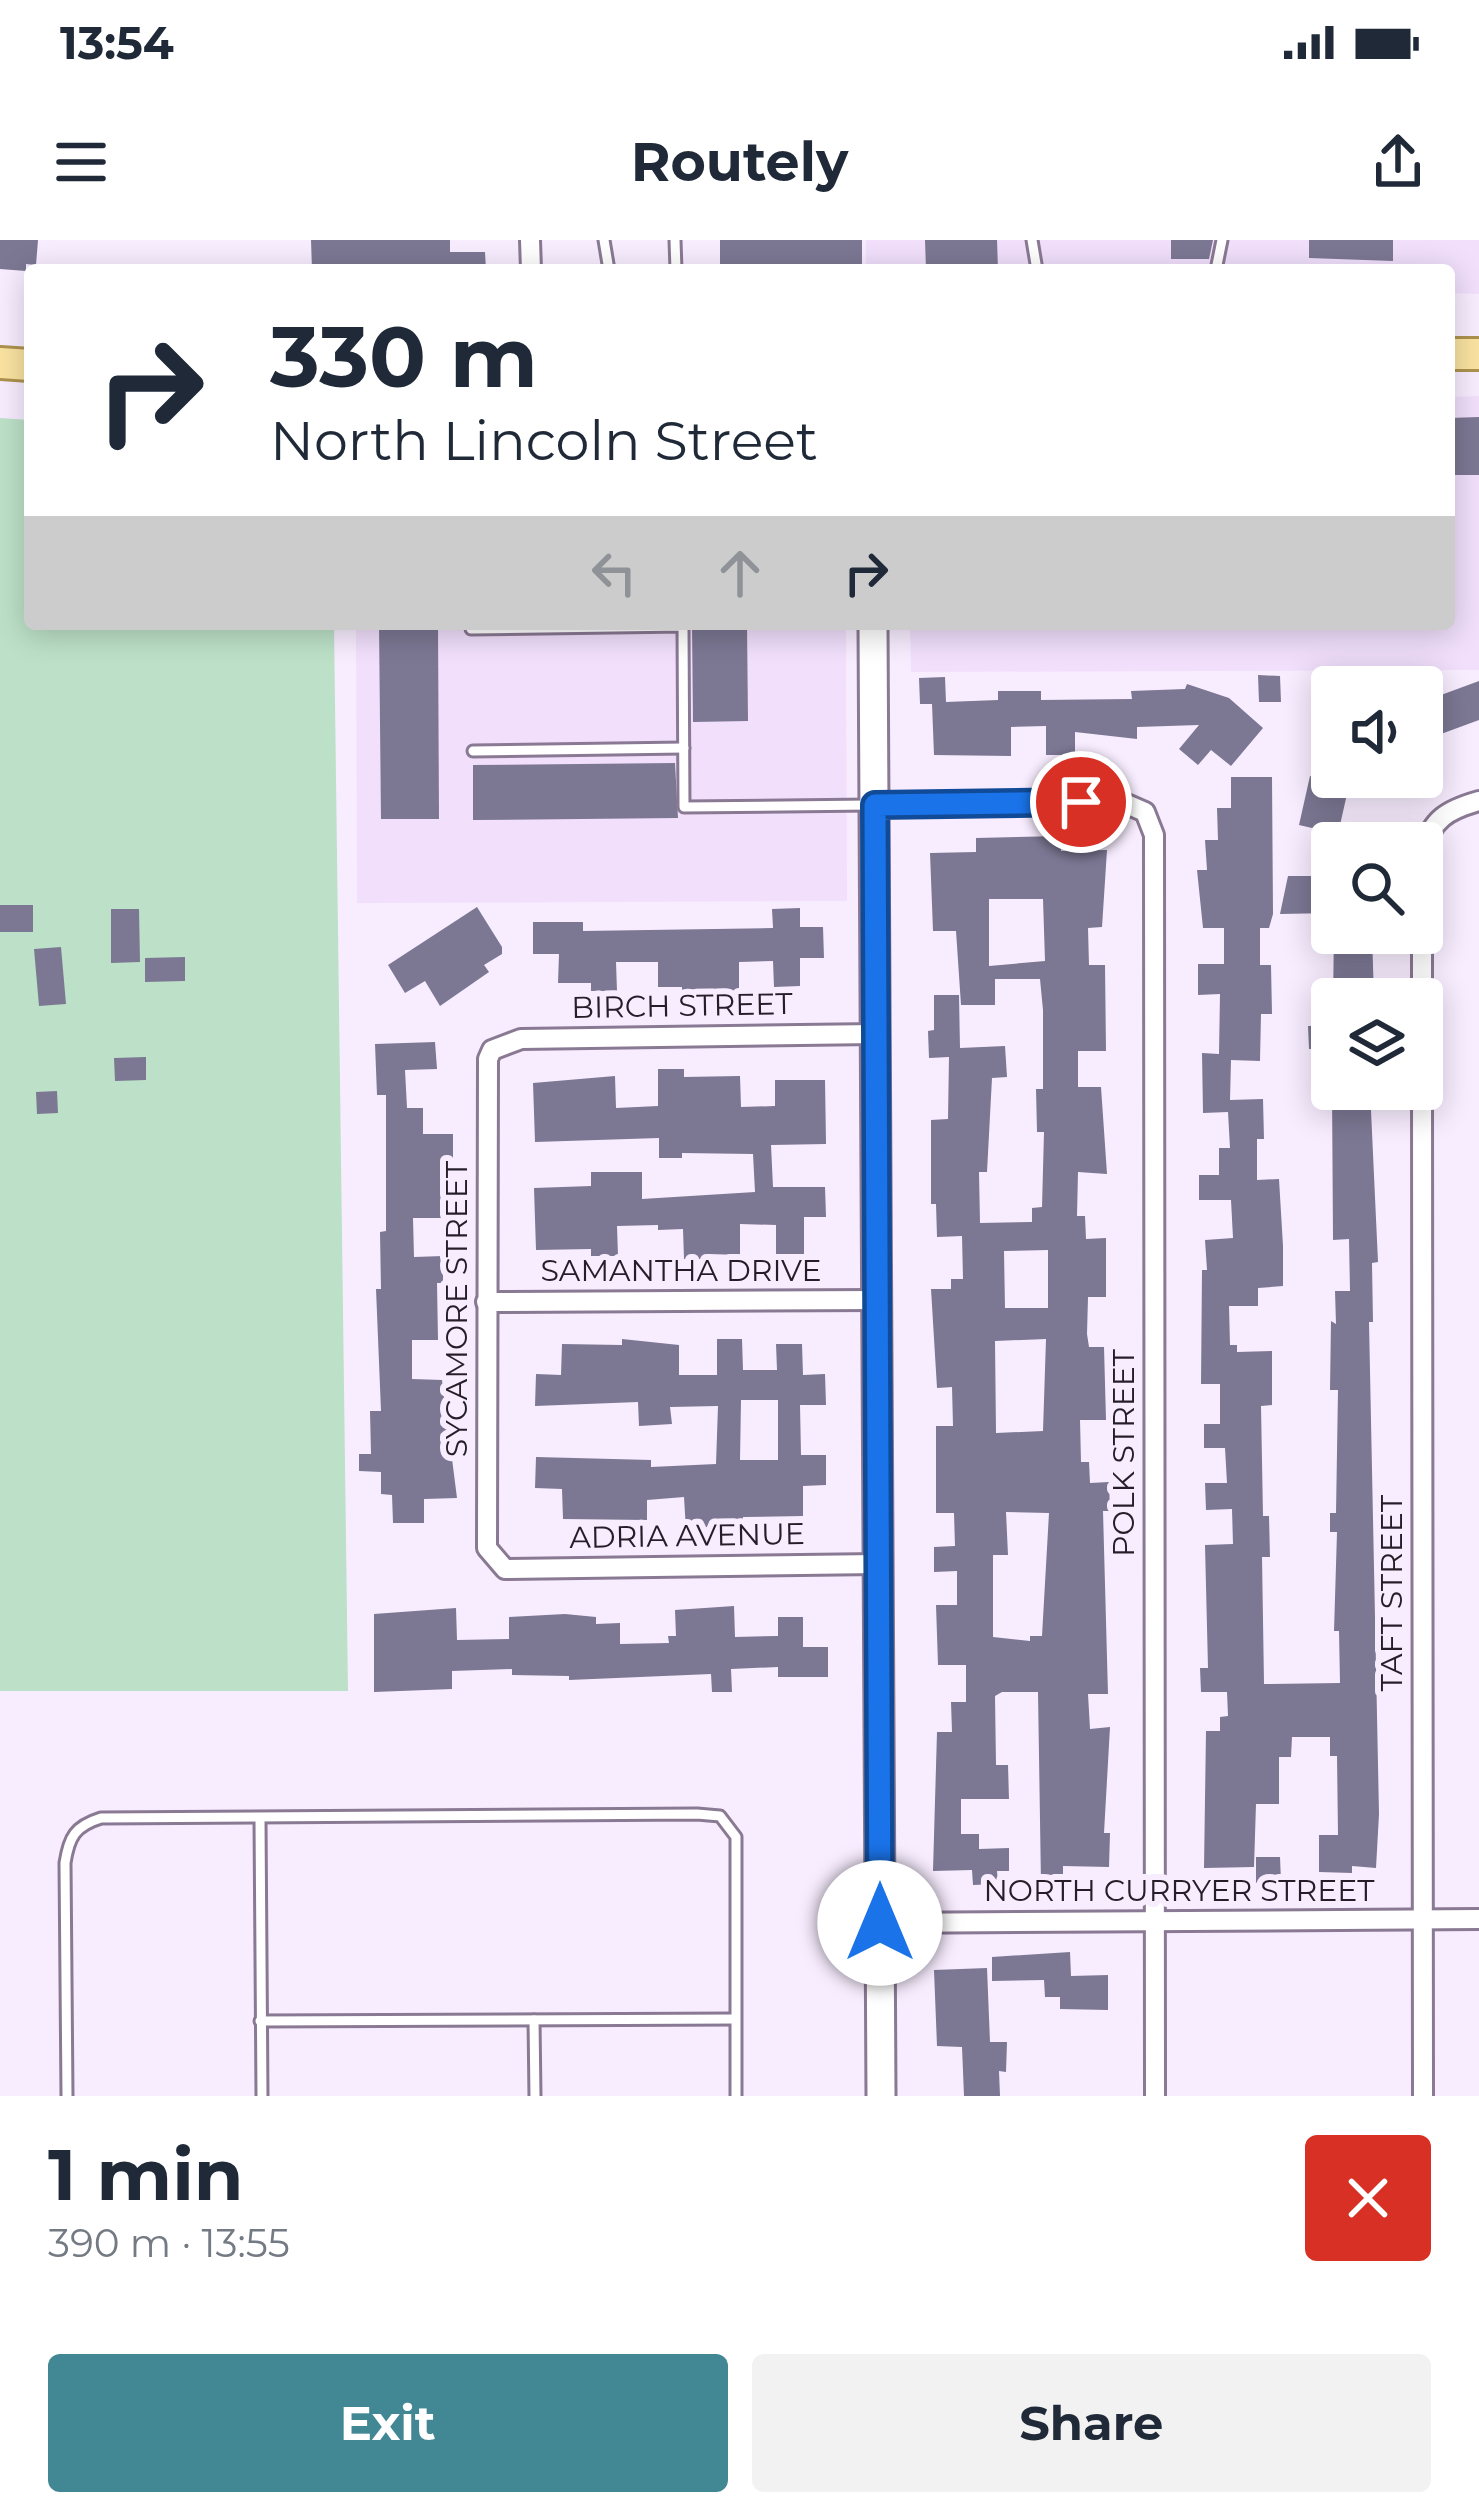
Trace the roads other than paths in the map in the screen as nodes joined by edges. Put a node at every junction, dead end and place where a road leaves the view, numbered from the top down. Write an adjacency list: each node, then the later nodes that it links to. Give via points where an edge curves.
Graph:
1 (683, 630): 3 (lane)
2 (873, 630): 6 (street)
3 (684, 748): 4 (lane); 6 (lane, via 685,807)
4 (473, 751)
5 (1479, 801): 7 (street)
6 (875, 805): 8 (street); 18 (street, POLK STREET, via 1123,802 1145,812 1154,835)
7 (1435, 822)
8 (876, 1034): 9 (street, BIRCH STREET, via 521,1039); 11 (street)
9 (492, 1050): 12 (street, SYCAMORE STREET)
10 (1422, 1110): 16 (street, TAFT STREET)
11 (877, 1300): 12 (street, SAMANTHA DRIVE); 13 (street)
12 (486, 1302): 14 (street, SYCAMORE STREET, via 487,1548)
13 (878, 1564): 14 (street, ADRIA AVENUE); 19 (street)
14 (498, 1566)
15 (260, 1820): 20 (lane, via 720,1816 736,1837); 22 (lane); 23 (lane, via 101,1818 68,1840)
16 (1422, 1919): 17 (street, NORTH CURRYER STREET); 18 (street, NORTH CURRYER STREET); 29 (street, TAFT STREET)
17 (1479, 1919)
18 (1154, 1922): 19 (street, NORTH CURRYER STREET); 28 (street, POLK STREET)
19 (880, 1923): 27 (street)
20 (735, 2019): 21 (lane); 26 (lane)
21 (534, 2020): 22 (lane); 25 (lane)
22 (260, 2021): 24 (lane)
23 (68, 2096)
24 (262, 2096)
25 (535, 2096)
26 (736, 2096)
27 (881, 2096)
28 (1155, 2096)
29 (1423, 2096)

